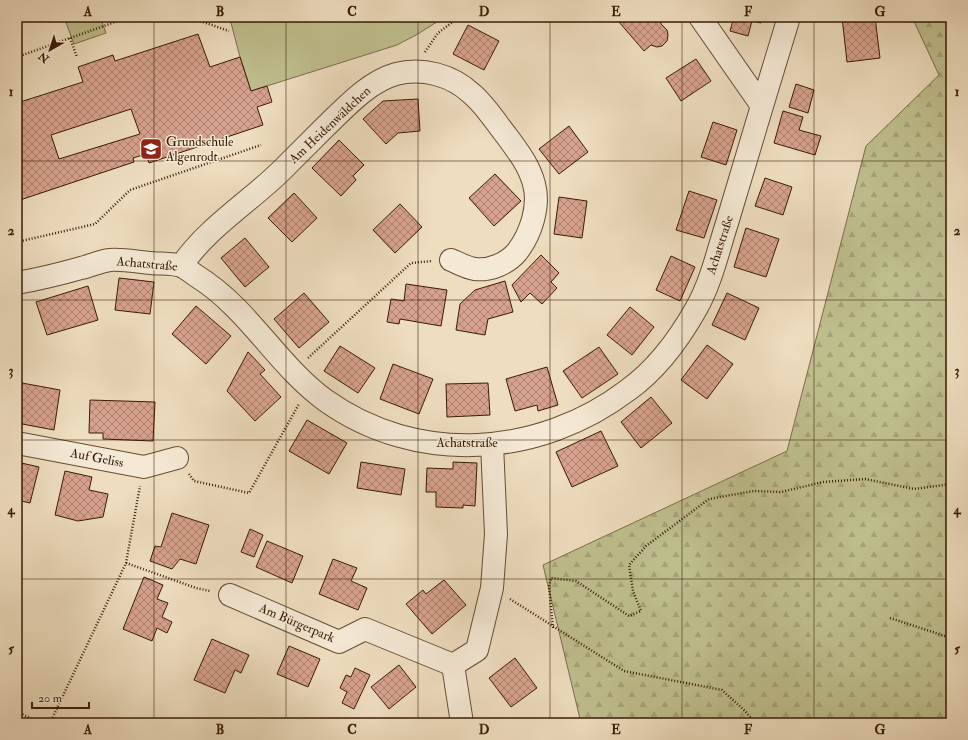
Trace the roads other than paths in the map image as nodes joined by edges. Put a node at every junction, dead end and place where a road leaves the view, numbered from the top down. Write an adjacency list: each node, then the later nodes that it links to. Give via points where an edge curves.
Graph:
1 (700, 17): 3 (street)
2 (789, 17): 3 (street, Achatstraße)
3 (762, 106): 8 (street, Achatstraße, via 706,288 697,307 668,349 629,390 594,412 549,432)
4 (451, 260): 5 (street, Am Heidenwäldchen, via 474,269 491,268 505,262 516,253 533,220 536,203 534,185 520,154 472,93 439,75 413,71 382,80 356,98 273,178 198,243)
5 (181, 266): 6 (street, Achatstraße, via 110,260); 8 (street, Achatstraße, via 223,294 309,387 344,412 364,423 406,438 430,443)
6 (17, 284)
7 (17, 443): 9 (street, Auf Geliss, via 144,467)
8 (492, 444): 11 (street, via 496,534 492,588 477,650)
9 (177, 458)
10 (230, 595): 11 (street, Am Bürgerpark, via 339,642 366,629)
11 (453, 664): 12 (street)
12 (462, 723)

